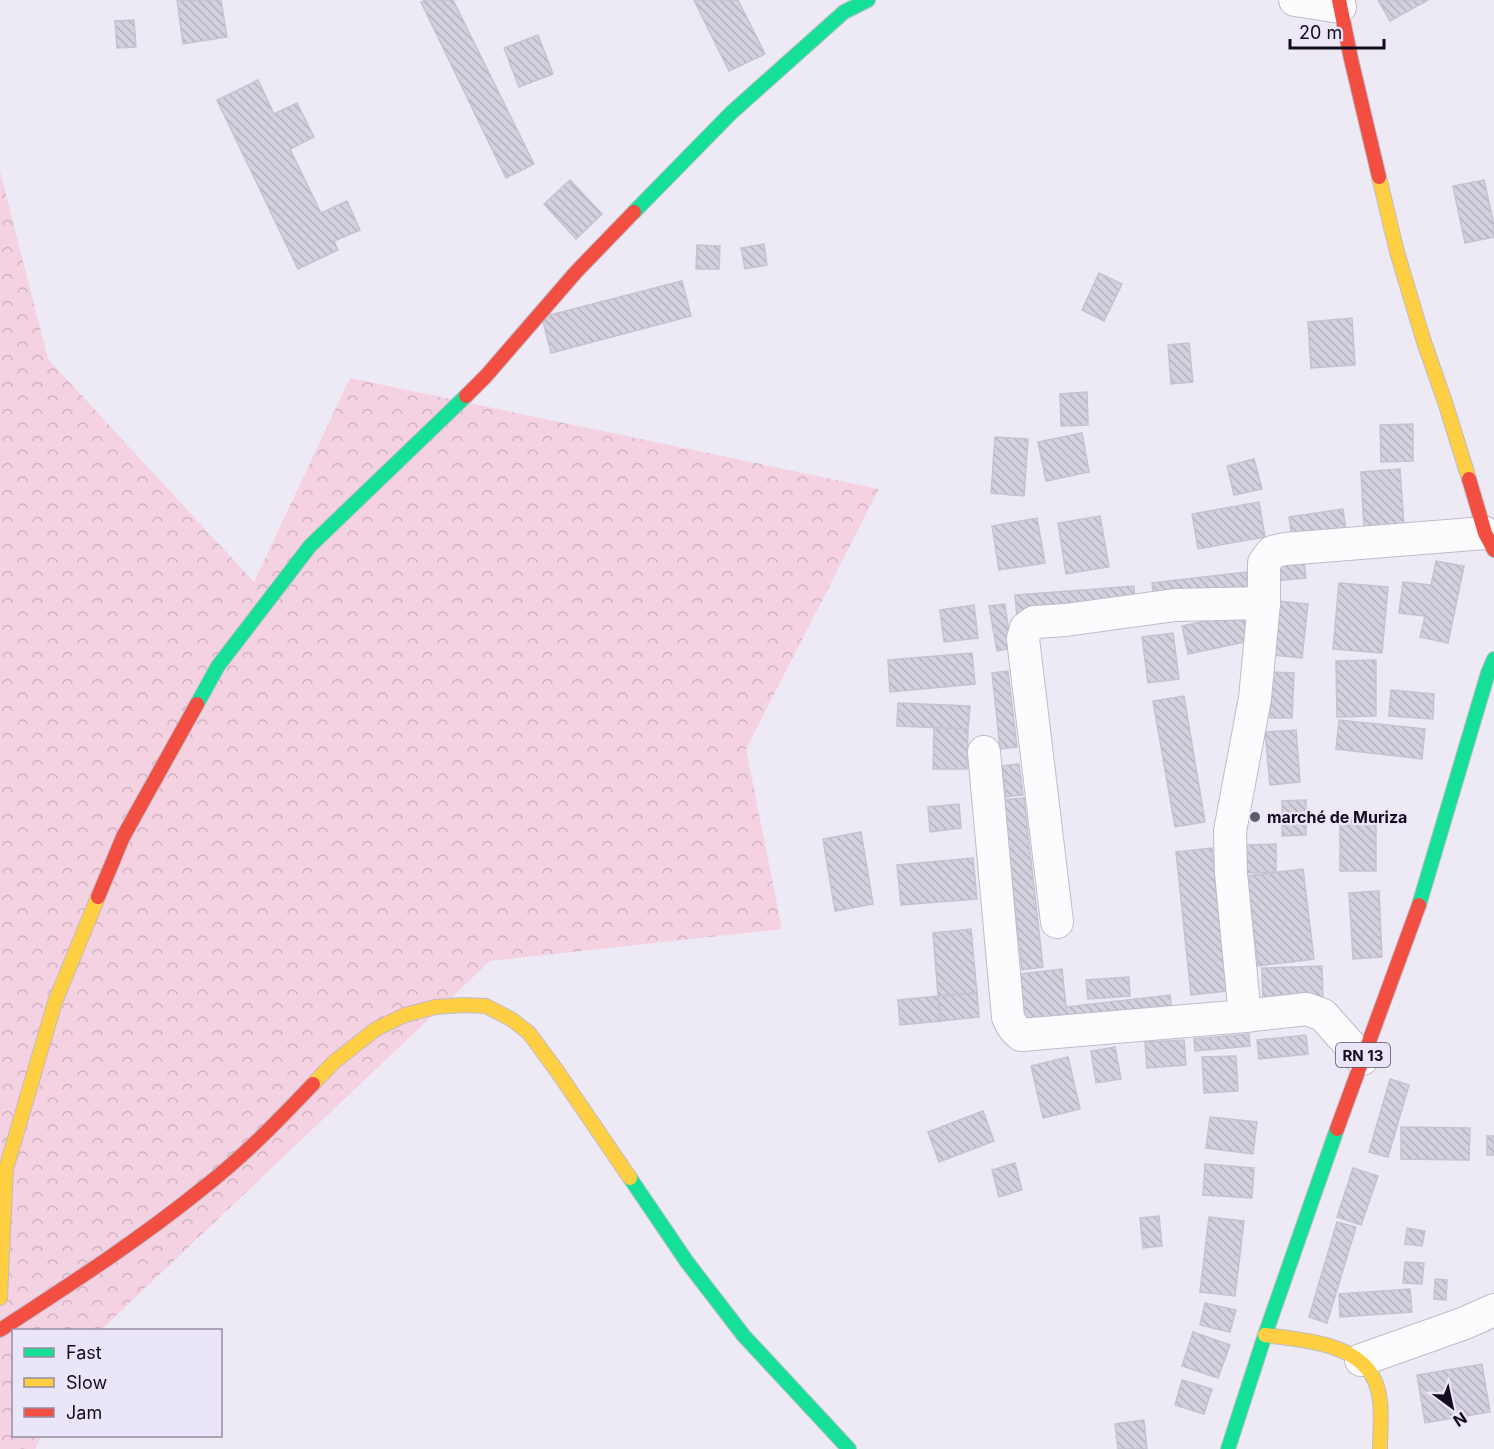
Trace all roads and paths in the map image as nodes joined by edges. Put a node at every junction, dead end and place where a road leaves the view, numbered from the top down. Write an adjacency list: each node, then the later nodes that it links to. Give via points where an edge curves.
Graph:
1 (868, 0): 11 (street, via 844,12 731,113 576,272 486,376 310,546 218,666 123,837 55,1002 6,1169)
2 (1295, 0): 3 (street)
3 (1340, 4): 4 (street, via 1397,252)
4 (1490, 542): 5 (street, via 1272,552 1264,563)
5 (1264, 603): 8 (street, via 1175,605 1034,622 1026,628 1023,639); 9 (street, via 1255,698 1230,831)
6 (1494, 659): 10 (street, RN 13, via 1416,917)
7 (984, 752): 9 (street, via 1008,1017 1016,1032 1022,1035)
8 (1057, 922)
9 (1245, 1016): 10 (street, via 1307,1009 1316,1012)
10 (1362, 1059): 14 (street, RN 13)
11 (0, 1298)
12 (1494, 1310): 15 (street)
13 (0, 1330): 16 (street, via 113,1256 204,1188 270,1130 334,1062 376,1029 435,1007 486,1006 529,1033 687,1262 744,1336)
14 (1265, 1335): 15 (street, via 1329,1345); 17 (street, RN 13)
15 (1361, 1360): 18 (street, via 1374,1379 1380,1406)
16 (849, 1449)
17 (1228, 1449)
18 (1380, 1449)

